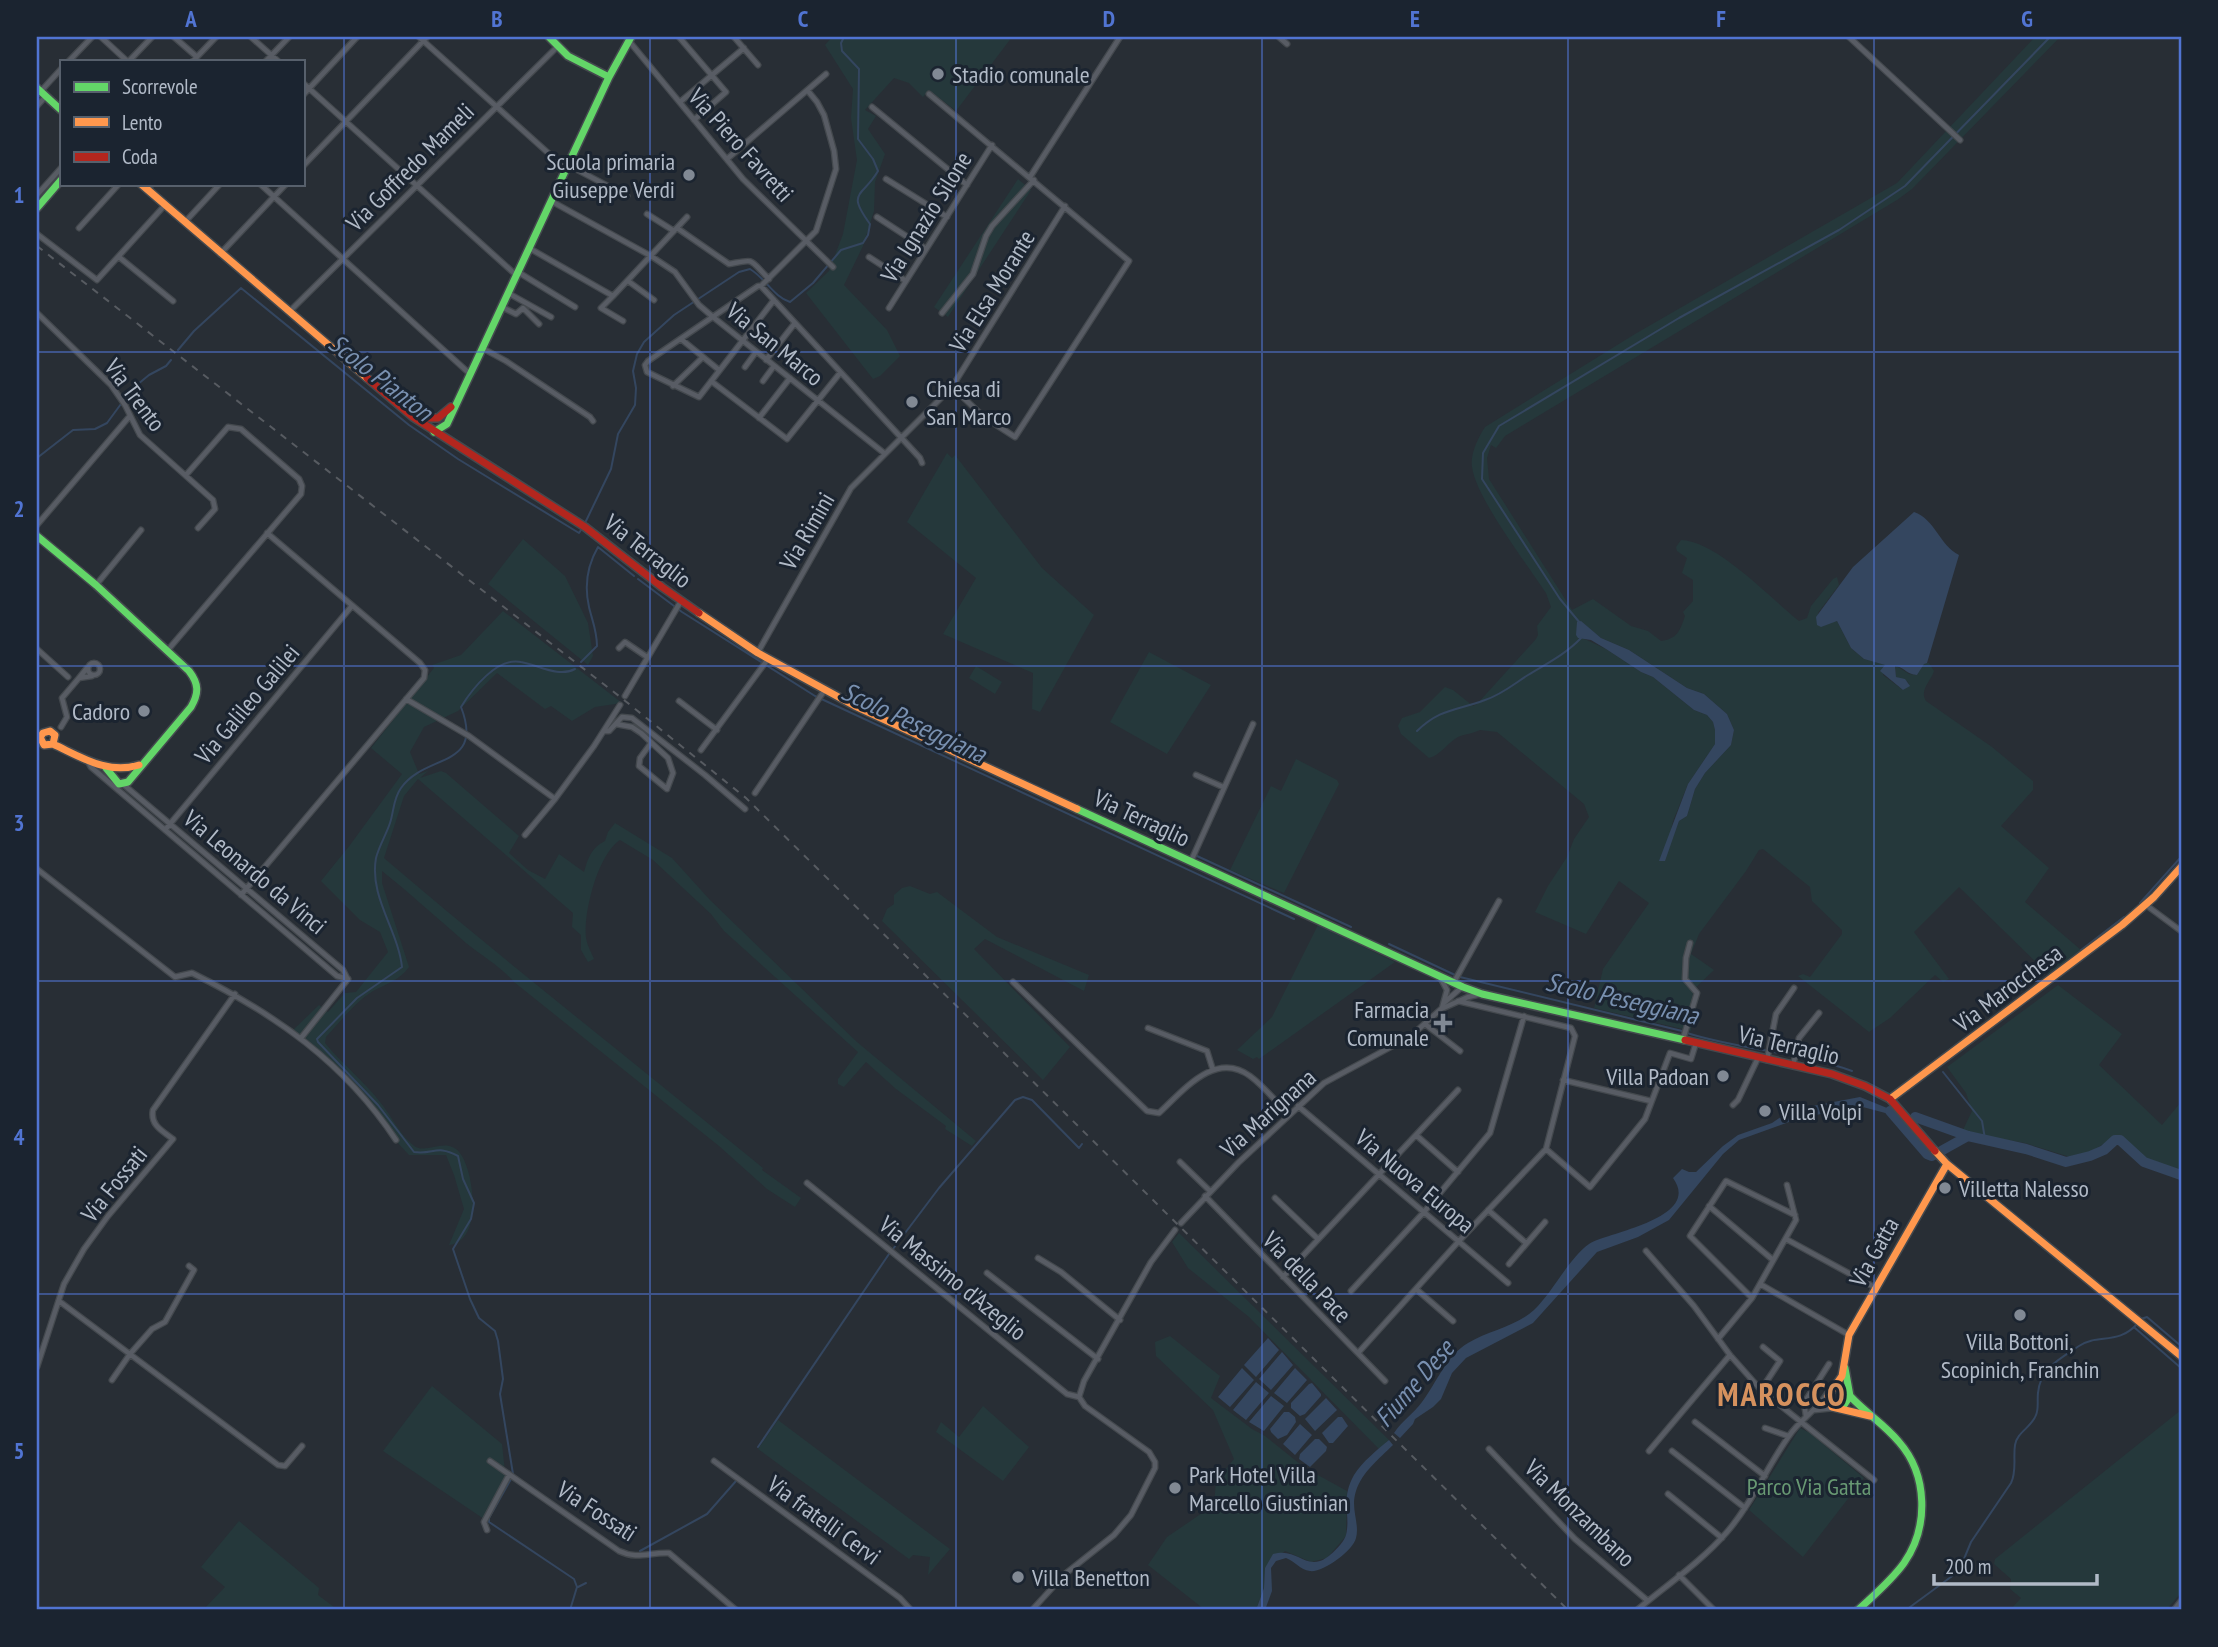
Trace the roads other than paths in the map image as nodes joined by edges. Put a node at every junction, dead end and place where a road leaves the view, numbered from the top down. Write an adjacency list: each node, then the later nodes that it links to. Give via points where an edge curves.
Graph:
1 (92, 37): 22 (street)
2 (101, 37): 23 (street)
3 (152, 37): 24 (street)
4 (174, 37): 21 (street)
5 (216, 37): 21 (street)
6 (251, 37): 20 (street)
7 (289, 37): 20 (street)
8 (357, 37): 33 (street)
9 (549, 37): 18 (main road)
10 (679, 37): 30 (street)
11 (734, 37): 19 (street)
12 (1120, 37): 52 (street)
13 (1279, 37): 17 (street)
14 (1849, 37): 45 (street)
15 (423, 38): 40 (street); 44 (street)
16 (630, 39): 31 (main road); 38 (street, Via Piero Favretti)
17 (1287, 44)
18 (556, 48): 31 (main road); 40 (street, Via Goffredo Mameli)
19 (744, 48): 27 (street); 30 (street)
20 (272, 56): 25 (street); 26 (street)
21 (195, 59)
22 (70, 60)
23 (127, 60)
24 (129, 60)
25 (268, 60)
26 (277, 60)
27 (758, 65)
28 (60, 70): 35 (street)
29 (827, 74): 34 (street)
30 (712, 75): 38 (street); 43 (street, via 726,92)
31 (609, 77): 49 (main road)
32 (304, 84): 33 (street)
33 (309, 89): 36 (street); 44 (street)
34 (808, 91): 47 (street); 76 (street, via 824,115 836,169 816,231)
35 (41, 92): 39 (street); 42 (main road)
36 (304, 94)
37 (929, 94): 46 (street)
38 (680, 102): 43 (street, Via Piero Favretti)
39 (37, 106)
40 (496, 107): 49 (street); 54 (street, Via Goffredo Mameli)
41 (872, 107): 60 (street)
42 (60, 109)
43 (694, 120): 47 (street, Via Piero Favretti)
44 (345, 121): 48 (street); 54 (street)
45 (1960, 139)
46 (992, 145): 52 (street); 60 (street, Via Ignazio Silone)
47 (726, 159): 76 (street, Via Piero Favretti)
48 (304, 165)
49 (567, 167): 62 (street); 64 (main road)
50 (60, 168): 61 (street)
51 (886, 178): 71 (street)
52 (1032, 178): 66 (street); 100 (street, via 992,226 973,274)
53 (60, 181): 67 (main road)
54 (416, 185): 83 (street, Via Goffredo Mameli); 85 (street)
55 (117, 186): 73 (street)
56 (147, 186): 65 (main road, Via Terraglio)
57 (218, 186): 72 (street)
58 (262, 186): 63 (street)
59 (284, 186): 63 (street)
60 (967, 186): 71 (street, Via Ignazio Silone)
61 (37, 195)
62 (627, 196)
63 (274, 197): 79 (street); 83 (street)
64 (551, 201): 77 (main road); 80 (street, Via San Marco)
65 (165, 205): 72 (main road, Via Terraglio); 81 (street)
66 (1065, 206): 121 (street, Via Elsa Morante); 121 (street, via 1129,261 1015,437 984,417)
67 (37, 208)
68 (647, 214): 74 (street, Via San Marco)
69 (687, 217): 74 (street)
70 (877, 217): 78 (street)
71 (947, 217): 78 (street, Via Ignazio Silone)
72 (185, 223): 79 (main road, Via Terraglio)
73 (79, 228)
74 (675, 230): 80 (street); 86 (street, Via San Marco, via 729,264 750,260)
75 (37, 234): 81 (street, via 97,280)
76 (807, 242): 84 (street, Via Piero Favretti); 86 (street)
77 (528, 248): 85 (main road); 91 (street)
78 (926, 249): 88 (street, Via Ignazio Silone)
79 (220, 254): 99 (main road, Via Terraglio)
80 (651, 256): 87 (street); 102 (street, Via San Marco, via 676,272)
81 (119, 257): 92 (street)
82 (869, 257): 88 (street)
83 (343, 258): 99 (street, Via Goffredo Mameli); 115 (street)
84 (833, 267)
85 (517, 273): 90 (main road); 96 (street)
86 (769, 279): 89 (street)
87 (628, 281): 91 (street); 93 (street)
88 (906, 281): 97 (street, Via Ignazio Silone)
89 (762, 286): 94 (street); 102 (street)
90 (508, 292): 95 (main road); 101 (street)
91 (613, 296): 103 (street, via 601,308)
92 (173, 300)
93 (654, 300)
94 (774, 300): 104 (street); 107 (street)
95 (501, 306): 105 (street, via 516,314 523,308); 108 (main road)
96 (575, 307)
97 (889, 308)
98 (37, 313): 125 (street, Via Trento, via 104,378)
99 (288, 313): 126 (main road, Via Terraglio)
100 (942, 313)
101 (551, 317)
102 (713, 317): 106 (street); 107 (street, Via San Marco)
103 (623, 321)
104 (795, 323): 111 (street); 116 (street)
105 (539, 324)
106 (681, 339): 110 (street); 120 (street, via 645,365 647,372)
107 (741, 341): 109 (street, Via San Marco); 114 (street)
108 (481, 348): 115 (main road); 129 (street)
109 (756, 352): 111 (street, Via San Marco); 113 (street)
110 (703, 357): 114 (street); 120 (street)
111 (766, 360): 112 (street, Via San Marco)
112 (774, 366): 117 (street, Via San Marco); 119 (street)
113 (745, 367)
114 (719, 370): 118 (street)
115 (469, 373): 124 (main road)
116 (841, 373): 123 (street); 132 (street)
117 (790, 379): 123 (street, Via San Marco); 128 (street)
118 (711, 381): 120 (street, via 699,397); 128 (street)
119 (763, 381)
120 (673, 386)
121 (952, 387): 122 (street, Via Elsa Morante)
122 (947, 394): 132 (street, Via Rimini)
123 (817, 400): 128 (street, via 787,439); 134 (street, Via San Marco)
124 (455, 403): 127 (main road); 130 (main road)
125 (130, 417): 136 (street, Via Trento, via 140,435); 137 (street)
126 (413, 417): 127 (main road); 131 (main road, Via Terraglio)
127 (438, 418): 131 (main road)
128 (759, 418)
129 (593, 421)
130 (447, 424): 131 (main road); 133 (main road, via 448,437)
131 (434, 432): 133 (main road, Via Terraglio)
132 (901, 438): 134 (street, Via Rimini); 135 (street)
133 (456, 447): 143 (main road, Via Terraglio, via 585,527)
134 (884, 453): 148 (street, Via Rimini, via 851,488)
135 (922, 463)
136 (186, 475): 138 (street, Via Trento, via 214,503 215,509); 140 (street, via 228,427 241,429 302,486 301,494)
137 (37, 525)
138 (198, 528)
139 (141, 530): 142 (street)
140 (267, 533): 144 (street); 147 (street)
141 (37, 536): 142 (main road)
142 (96, 585): 147 (main road)
143 (680, 603): 148 (main road, Via Terraglio); 149 (street)
144 (351, 607): 157 (street, via 425,670); 177 (street, Via Galileo Galilei)
145 (619, 648): 149 (street, via 625,642)
146 (37, 649): 153 (street)
147 (167, 651): 172 (main road, via 189,671 198,694 142,763)
148 (758, 653): 150 (main road, Via Terraglio)
149 (647, 657): 155 (street)
150 (766, 661): 156 (main road, Via Terraglio); 163 (street)
151 (88, 667): 152 (street); 152 (street, via 98,664 100,670); 154 (street)
152 (94, 676): 154 (street)
153 (68, 677)
154 (79, 678): 162 (street, via 62,698 67,717)
155 (625, 695)
156 (821, 695): 174 (street); 180 (main road, Via Terraglio)
157 (407, 699): 175 (street, via 467,735); 183 (street)
158 (679, 701): 163 (street)
159 (620, 705): 165 (street)
160 (616, 724): 165 (street, via 610,732); 168 (street, via 632,727); 176 (street, via 622,717 632,719)
161 (1253, 724): 173 (street)
162 (61, 727): 164 (street); 167 (street)
163 (717, 730): 169 (street)
164 (46, 731): 166 (main road); 167 (main road, via 52,732)
165 (604, 731): 175 (street)
166 (39, 739): 167 (main road, via 46,746)
167 (54, 741): 170 (main road)
168 (651, 743): 168 (street, via 672,766 667,789 639,766)
169 (701, 750)
170 (86, 758): 172 (main road); 178 (street, via 91,768)
171 (1196, 775): 173 (street)
172 (124, 777): 177 (street, Via Leonardo da Vinci, via 136,794)
173 (1223, 788): 180 (street)
174 (755, 793)
175 (555, 799): 179 (street)
176 (745, 809)
177 (170, 823): 178 (street, Via Galileo Galilei); 183 (street, Via Leonardo da Vinci)
178 (165, 830): 184 (street)
179 (525, 835)
180 (1190, 861): 189 (main road, Via Terraglio)
181 (2181, 867): 186 (main road, Via Marocchesa)
182 (37, 869): 195 (street, via 175,977 192,973)
183 (247, 888): 184 (street); 191 (street, Via Leonardo da Vinci, via 344,970)
184 (241, 895): 191 (street, via 337,976)
185 (1499, 901): 190 (street)
186 (2146, 905): 187 (street); 213 (main road, Via Marocchesa)
187 (2181, 930)
188 (1690, 943): 203 (street, via 1685,979 1697,993)
189 (1439, 977): 190 (main road, Via Terraglio); 198 (street, via 1447,990)
190 (1456, 978): 193 (main road, Via Terraglio)
191 (348, 979): 204 (street)
192 (1013, 982): 210 (street, via 1147,1111 1159,1113 1188,1085)
193 (1463, 987): 196 (main road, Via Terraglio); 197 (street); 198 (street, Via Marignana)
194 (1794, 988): 207 (street, via 1776,1014)
195 (235, 994): 204 (street); 254 (street, Via Fossati, via 153,1110 154,1124 173,1139 108,1216 64,1284)
196 (1482, 994): 197 (street, Via Marignana); 203 (main road, Via Terraglio)
197 (1458, 1001): 198 (street, Via Marignana); 200 (street)
198 (1443, 1006): 201 (street, Via Marignana)
199 (1819, 1013): 209 (street, via 1799,1038)
200 (1524, 1016): 211 (street, via 1571,1028 1575,1035); 223 (street, via 1494,1124)
201 (1425, 1024): 206 (street); 216 (street, Via Marignana, via 1324,1083)
202 (1148, 1028): 210 (street, via 1206,1051)
203 (1684, 1035): 205 (main road, Via Terraglio)
204 (301, 1038): 219 (street, via 349,1080)
205 (1695, 1046): 208 (main road, Via Terraglio); 214 (street, via 1692,1059 1670,1052)
206 (1460, 1051)
207 (1768, 1054): 208 (main road, Via Terraglio); 209 (main road, Via Terraglio)
208 (1758, 1058): 215 (street)
209 (1794, 1059): 213 (main road, Via Terraglio)
210 (1213, 1070): 217 (street, via 1227,1068 1249,1075)
211 (1563, 1080): 214 (street); 220 (street)
212 (1458, 1090): 218 (street)
213 (1890, 1099): 222 (main road, Via Terraglio)
214 (1651, 1101): 220 (street, via 1645,1119 1590,1187)
215 (1733, 1105)
216 (1298, 1106): 217 (street, Via Marignana); 224 (street, Via Nuova Europa)
217 (1289, 1115): 227 (street, Via Marignana)
218 (1416, 1135): 223 (street); 224 (street)
219 (396, 1140)
220 (1546, 1149): 231 (street)
221 (1180, 1163): 227 (street, Via Marignana)
222 (1947, 1164): 251 (main road, Via Gatta); 263 (main road, Via Terraglio)
223 (1458, 1172): 232 (street)
224 (1378, 1174): 232 (street, Via Nuova Europa); 237 (street)
225 (807, 1183): 273 (street, Via Massimo d'Azeglio, via 1067,1394)
226 (1787, 1185): 233 (street)
227 (1210, 1191): 228 (street, Via Marignana)
228 (1207, 1198): 235 (street, Via Marignana); 247 (street, Via della Pace)
229 (1275, 1198): 237 (street)
230 (1709, 1206): 233 (street, via 1726,1181); 243 (street); 253 (street, via 1690,1236)
231 (1488, 1210): 239 (street); 240 (street)
232 (1424, 1212): 239 (street, Via Nuova Europa); 252 (street)
233 (1795, 1215): 238 (street)
234 (1545, 1222): 240 (street)
235 (1181, 1223)
236 (1175, 1230): 255 (street, via 1151,1262)
237 (1318, 1239): 247 (street)
238 (1786, 1239): 243 (street); 251 (street)
239 (1459, 1241): 248 (street, Via Nuova Europa); 250 (street)
240 (1526, 1243): 244 (street)
241 (1646, 1251): 258 (street)
242 (1038, 1258): 255 (street)
243 (1773, 1260): 249 (street)
244 (1509, 1264)
245 (188, 1266): 260 (street, via 194,1269 165,1322)
246 (987, 1273): 264 (street)
247 (1283, 1277): 261 (street, Via della Pace)
248 (1508, 1283)
249 (1760, 1284): 253 (street); 257 (street)
250 (1416, 1289): 256 (street); 261 (street)
251 (1876, 1289): 257 (main road, Via Gatta)
252 (1352, 1291)
253 (1752, 1298): 258 (street)
254 (59, 1301): 260 (street); 267 (street, Via Fossati)
255 (1120, 1320): 264 (street)
256 (1453, 1321)
257 (1849, 1335): 265 (main road, Via Gatta)
258 (1718, 1339): 262 (street)
259 (1763, 1347): 271 (street, via 1780,1361)
260 (130, 1353): 268 (street); 282 (street, via 278,1465 285,1466)
261 (1358, 1353): 269 (street, Via della Pace)
262 (1730, 1355): 271 (street); 284 (street)
263 (2181, 1356)
264 (1098, 1359): 273 (street)
265 (1844, 1363): 270 (main road, Via Gatta, via 1842,1377); 272 (main road, Via Gatta)
266 (1829, 1364): 276 (street, via 1804,1403)
267 (37, 1367)
268 (112, 1380)
269 (1385, 1381)
270 (1831, 1389): 272 (main road, via 1841,1385); 274 (main road, via 1829,1404); 275 (street)
271 (1761, 1390): 279 (street)
272 (1850, 1395): 274 (main road, via 1849,1404); 277 (main road)
273 (1079, 1397): 300 (street, via 1149,1452 1155,1468 1131,1515 1114,1535 1065,1574)
274 (1838, 1409): 275 (street); 277 (main road)
275 (1814, 1410): 276 (street)
276 (1806, 1416): 279 (street)
277 (1870, 1416): 303 (main road, via 1895,1437 1913,1461 1923,1507 1907,1559)
278 (1695, 1422): 289 (street)
279 (1800, 1422): 281 (street); 290 (street)
280 (1766, 1429): 281 (street)
281 (1788, 1436): 289 (street)
282 (302, 1446)
283 (1489, 1449): 296 (street, Via Monzambano, via 1576,1539)
284 (1649, 1451)
285 (1672, 1451): 292 (street)
286 (490, 1461): 288 (street, Via Fossati)
287 (714, 1461): 299 (street, Via fratelli Cervi)
288 (511, 1476): 293 (street, via 484,1522); 298 (street, Via Fossati, via 631,1557 669,1553)
289 (1765, 1476): 292 (street)
290 (1874, 1480)
291 (1668, 1494): 294 (street)
292 (1745, 1508): 294 (street)
293 (487, 1530)
294 (1722, 1538): 295 (street)
295 (1679, 1575): 296 (street); 302 (street)
296 (1648, 1601): 301 (street)
297 (2181, 1601): 304 (street)
298 (736, 1610)
299 (911, 1610)
300 (1032, 1610)
301 (1637, 1610)
302 (1714, 1610)
303 (1858, 1610)
304 (2174, 1610)

